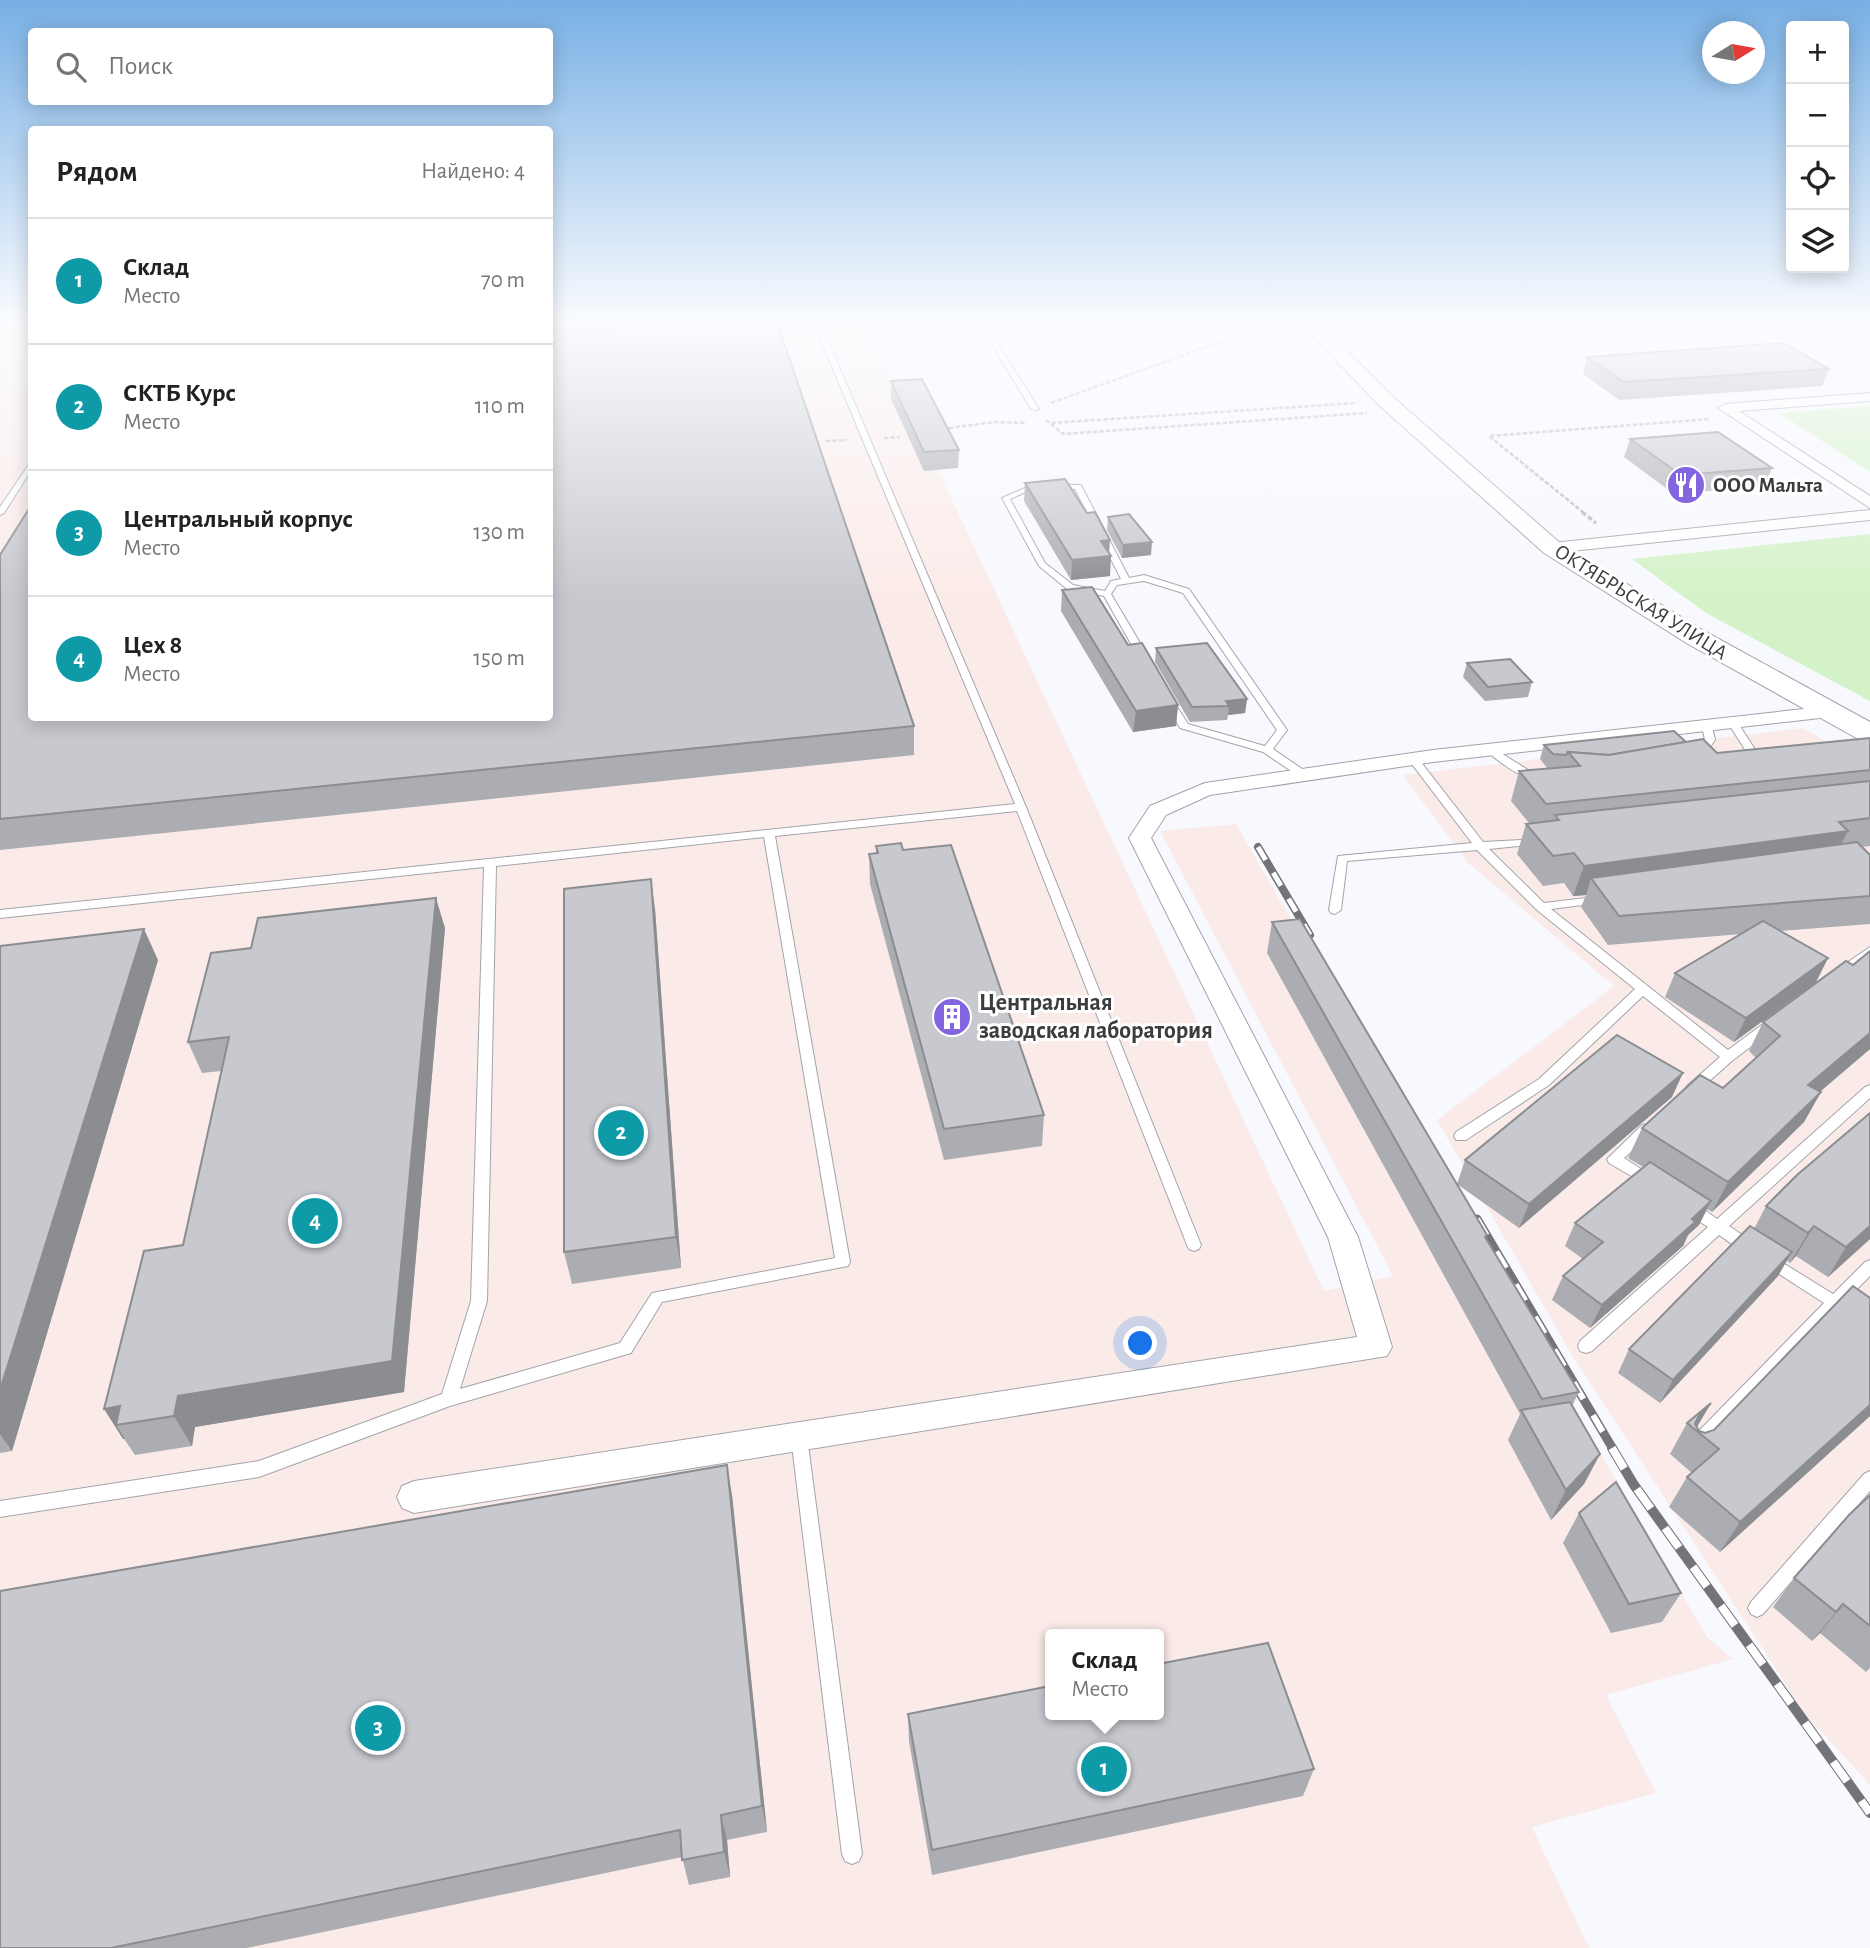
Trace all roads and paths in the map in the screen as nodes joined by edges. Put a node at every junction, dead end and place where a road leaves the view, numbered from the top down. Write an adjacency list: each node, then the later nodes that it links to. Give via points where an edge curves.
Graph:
1 (856, 416): 30 (lane)
2 (1042, 416): 8 (path)
3 (1193, 416): 8 (path)
4 (1271, 416): 8 (path, via 1063,433)
5 (1403, 416): 15 (main road, ОКТЯБРЬСКАЯ УЛИЦА)
6 (1713, 416): 14 (path, via 1489,436)
7 (1737, 416): 11 (street)
8 (1050, 423): 9 (path, via 995,422)
9 (949, 428)
10 (28, 468): 12 (lane)
11 (1870, 503)
12 (0, 513)
13 (1870, 515): 14 (street)
14 (1616, 539): 15 (street)
15 (1552, 548): 20 (main road, ОКТЯБРЬСКАЯ УЛИЦА, via 1697,638)
16 (1126, 581): 17 (lane, via 1114,583); 17 (lane, via 1078,487 1034,486 1006,498 1042,564 1070,587); 23 (lane, via 1144,578 1186,591 1282,730)
17 (1107, 594): 18 (lane)
18 (1149, 666)
19 (1163, 690): 23 (lane, via 1184,726)
20 (1831, 712): 21 (street); 22 (main road, ОКТЯБРЬСКАЯ УЛИЦА)
21 (1720, 724): 24 (street); 26 (lane, via 1693,762); 27 (lane, via 1760,762)
22 (1870, 734)
23 (1267, 750): 28 (lane)
24 (1490, 750): 25 (street); 29 (lane, via 1525,773)
25 (1413, 759): 28 (street); 33 (lane)
26 (1706, 765)
27 (1742, 767)
28 (1304, 775): 55 (street, via 1205,789 1158,811 1140,838 1343,1237 1376,1347)
29 (1549, 775)
30 (1021, 807): 31 (lane); 49 (lane)
31 (769, 833): 34 (lane); 54 (lane, via 843,1262 657,1297 625,1348)
32 (1548, 839): 33 (lane)
33 (1480, 846): 36 (lane); 37 (lane, via 1342,858)
34 (490, 863): 38 (lane); 54 (lane, via 479,1301)
35 (1609, 897): 36 (lane)
36 (1541, 906): 41 (lane)
37 (1335, 910)
38 (0, 914)
39 (1870, 951): 40 (lane)
40 (1826, 984)
41 (1643, 989): 43 (lane); 47 (lane, via 1544,1082)
42 (1783, 1016): 43 (lane)
43 (1728, 1057): 45 (lane)
44 (1870, 1090): 48 (lane)
45 (1676, 1103)
46 (1656, 1122): 48 (lane, via 1614,1159)
47 (1461, 1136)
48 (1720, 1228): 51 (lane); 53 (lane)
49 (1194, 1245)
50 (1870, 1266): 51 (lane)
51 (1835, 1303): 52 (lane); 56 (lane)
52 (1870, 1325)
53 (1586, 1346)
54 (449, 1399): 59 (lane, via 259,1468)
55 (799, 1437): 58 (street); 61 (lane)
56 (1688, 1454)
57 (1870, 1479): 60 (lane)
58 (414, 1497)
59 (0, 1509)
60 (1758, 1608)
61 (852, 1854)

